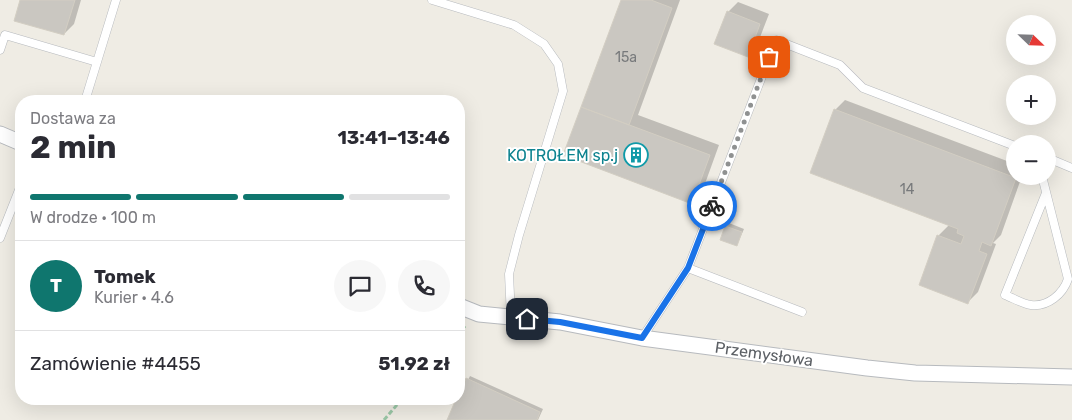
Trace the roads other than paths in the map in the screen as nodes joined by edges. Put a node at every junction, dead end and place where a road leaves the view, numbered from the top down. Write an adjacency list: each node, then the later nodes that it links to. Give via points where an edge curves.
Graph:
1 (116, 0): 4 (lane)
2 (432, 0): 18 (lane, via 514,25 544,44 558,64 563,90 509,274)
3 (0, 50): 4 (lane, via 4,35)
4 (97, 62): 5 (lane)
5 (87, 95)
6 (0, 134): 7 (street)
7 (15, 140)
8 (1006, 143): 15 (lane, via 863,88 840,64 776,40)
9 (1056, 161): 10 (lane)
10 (1072, 168)
11 (1044, 185): 12 (lane)
12 (1046, 193): 12 (lane, via 1068,279 1065,289 1054,299 1032,306 1005,295)
13 (15, 200): 14 (lane)
14 (0, 238)
15 (688, 268): 17 (lane); 19 (lane)
16 (465, 308): 18 (street, Przemysłowa, via 479,314)
17 (802, 312)
18 (511, 318): 19 (street, Przemysłowa, via 560,322)
19 (642, 338): 20 (street, Przemysłowa, via 915,373)
20 (1072, 377)

